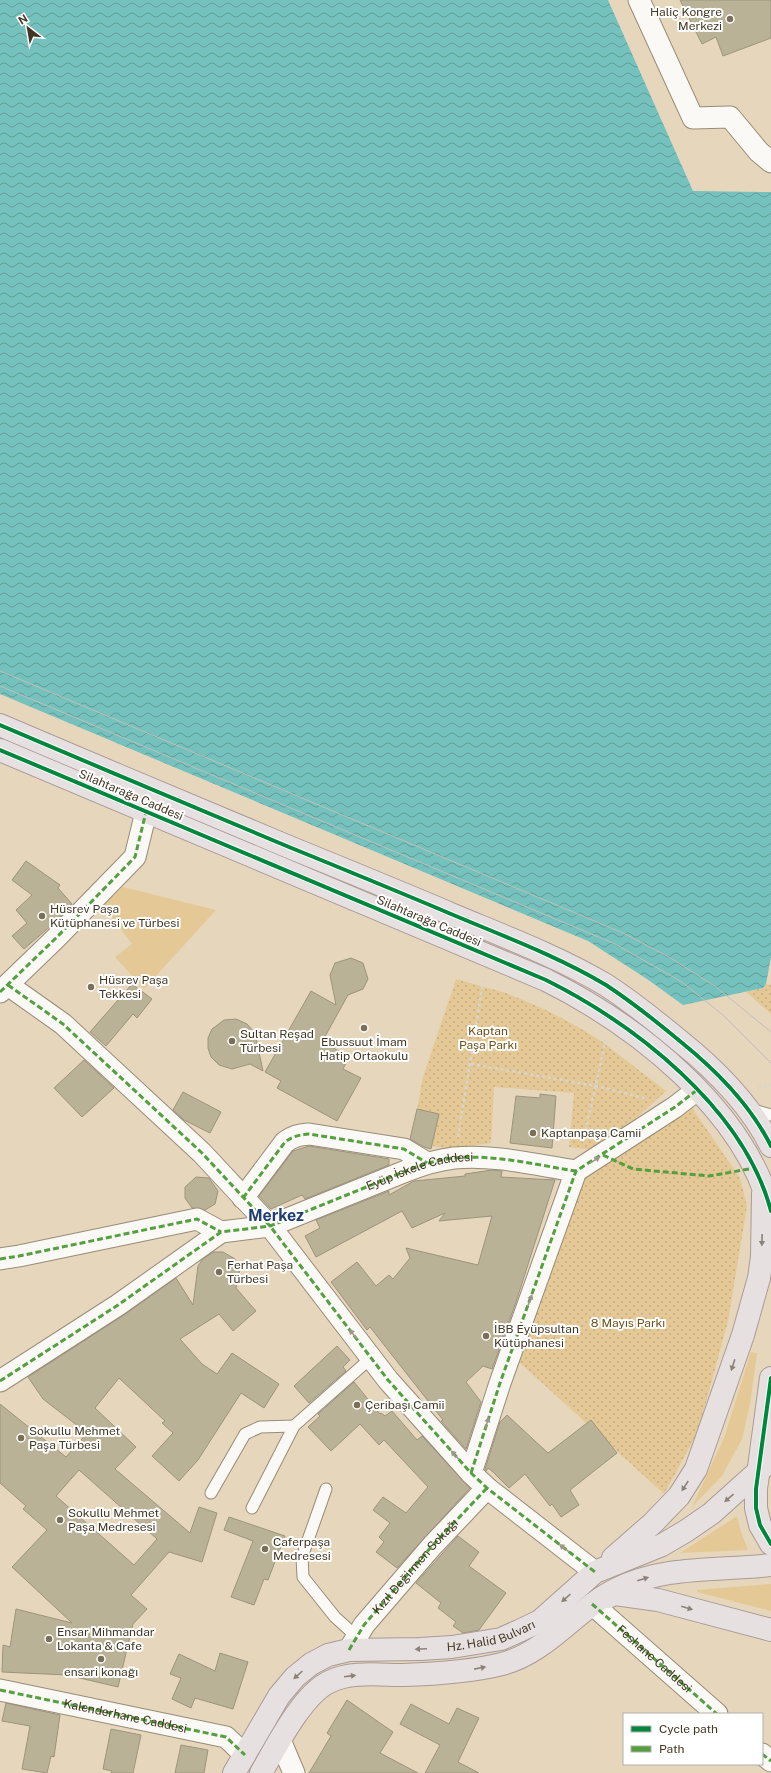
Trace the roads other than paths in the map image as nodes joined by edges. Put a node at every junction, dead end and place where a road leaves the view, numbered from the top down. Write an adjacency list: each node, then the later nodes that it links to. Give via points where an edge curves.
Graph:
1 (639, 0): 2 (street, via 693,118 730,117 759,152)
2 (771, 162)
3 (0, 725): 8 (main road, Silahtarağa Caddesi, via 576,969 606,986 656,1021 725,1081)
4 (0, 750): 5 (main road, Silahtarağa Caddesi)
5 (146, 812): 6 (street, via 135,857); 7 (main road, Silahtarağa Caddesi, via 546,980 610,1018 668,1062)
6 (4, 989): 14 (street, via 63,1024 202,1153)
7 (697, 1090): 12 (street, one-way to 7); 13 (main road, Silahtarağa Caddesi, via 730,1127)
8 (748, 1108): 9 (lane); 10 (main road, Silahtarağa Caddesi)
9 (771, 1115)
10 (771, 1146)
11 (427, 1163): 12 (street, Eyüp İskele Caddesi, via 454,1158 501,1159); 14 (street, via 404,1148 301,1135 286,1142); 16 (street, Eyüp İskele Caddesi)
12 (576, 1171): 24 (street, one-way to 12, via 500,1383)
13 (763, 1186): 15 (main road, Silahtarağa Caddesi); 31 (main road, one-way to 31, via 762,1257 759,1278 740,1342 696,1469 679,1496 653,1523)
14 (243, 1198): 16 (street)
15 (771, 1211)
16 (270, 1226): 17 (street, Eyüp İskele Caddesi); 19 (street, one-way to 16)
17 (221, 1232): 18 (street, via 197,1218); 21 (street, via 118,1305)
18 (0, 1259)
19 (371, 1358): 22 (lane); 24 (street, one-way to 19)
20 (771, 1378): 23 (main road)
21 (0, 1381)
22 (294, 1426): 27 (lane, via 260,1427 245,1434); 28 (lane)
23 (765, 1466): 29 (main road, via 756,1508 760,1525); 31 (main road, Hz. Halid Bulvarı, one-way to 31, via 712,1513 686,1531 662,1545)
24 (471, 1473): 25 (street)
25 (487, 1488): 31 (street, one-way to 25); 34 (street, Kızıl Değirmen Sokağı, via 432,1546 364,1625)
26 (326, 1489): 34 (lane, via 302,1558 303,1577)
27 (211, 1493)
28 (252, 1508)
29 (771, 1544)
30 (771, 1565): 32 (main road, Hz. Halid Bulvarı, one-way to 30, via 617,1589 651,1576)
31 (595, 1572): 34 (main road, Hz. Halid Bulvarı, one-way to 34, via 540,1621 501,1639 478,1644 420,1649)
32 (594, 1603): 33 (main road, one-way to 33, via 615,1594 658,1600); 36 (street, Feshane Caddesi); 37 (main road, Hz. Halid Bulvarı, one-way to 32, via 306,1702 318,1688 329,1682 352,1676 464,1671 503,1664 541,1646)
33 (771, 1630)
34 (353, 1643): 40 (main road, Hz. Halid Bulvarı, one-way to 40, via 311,1664 295,1677 279,1696)
35 (0, 1690): 40 (street, Kalenderhane Caddesi, via 226,1737)
36 (716, 1713)
37 (280, 1740): 41 (main road, Hz. Halid Bulvarı); 42 (street)
38 (763, 1755): 39 (street)
39 (771, 1761)
40 (239, 1764)
41 (261, 1773)
42 (294, 1773)

